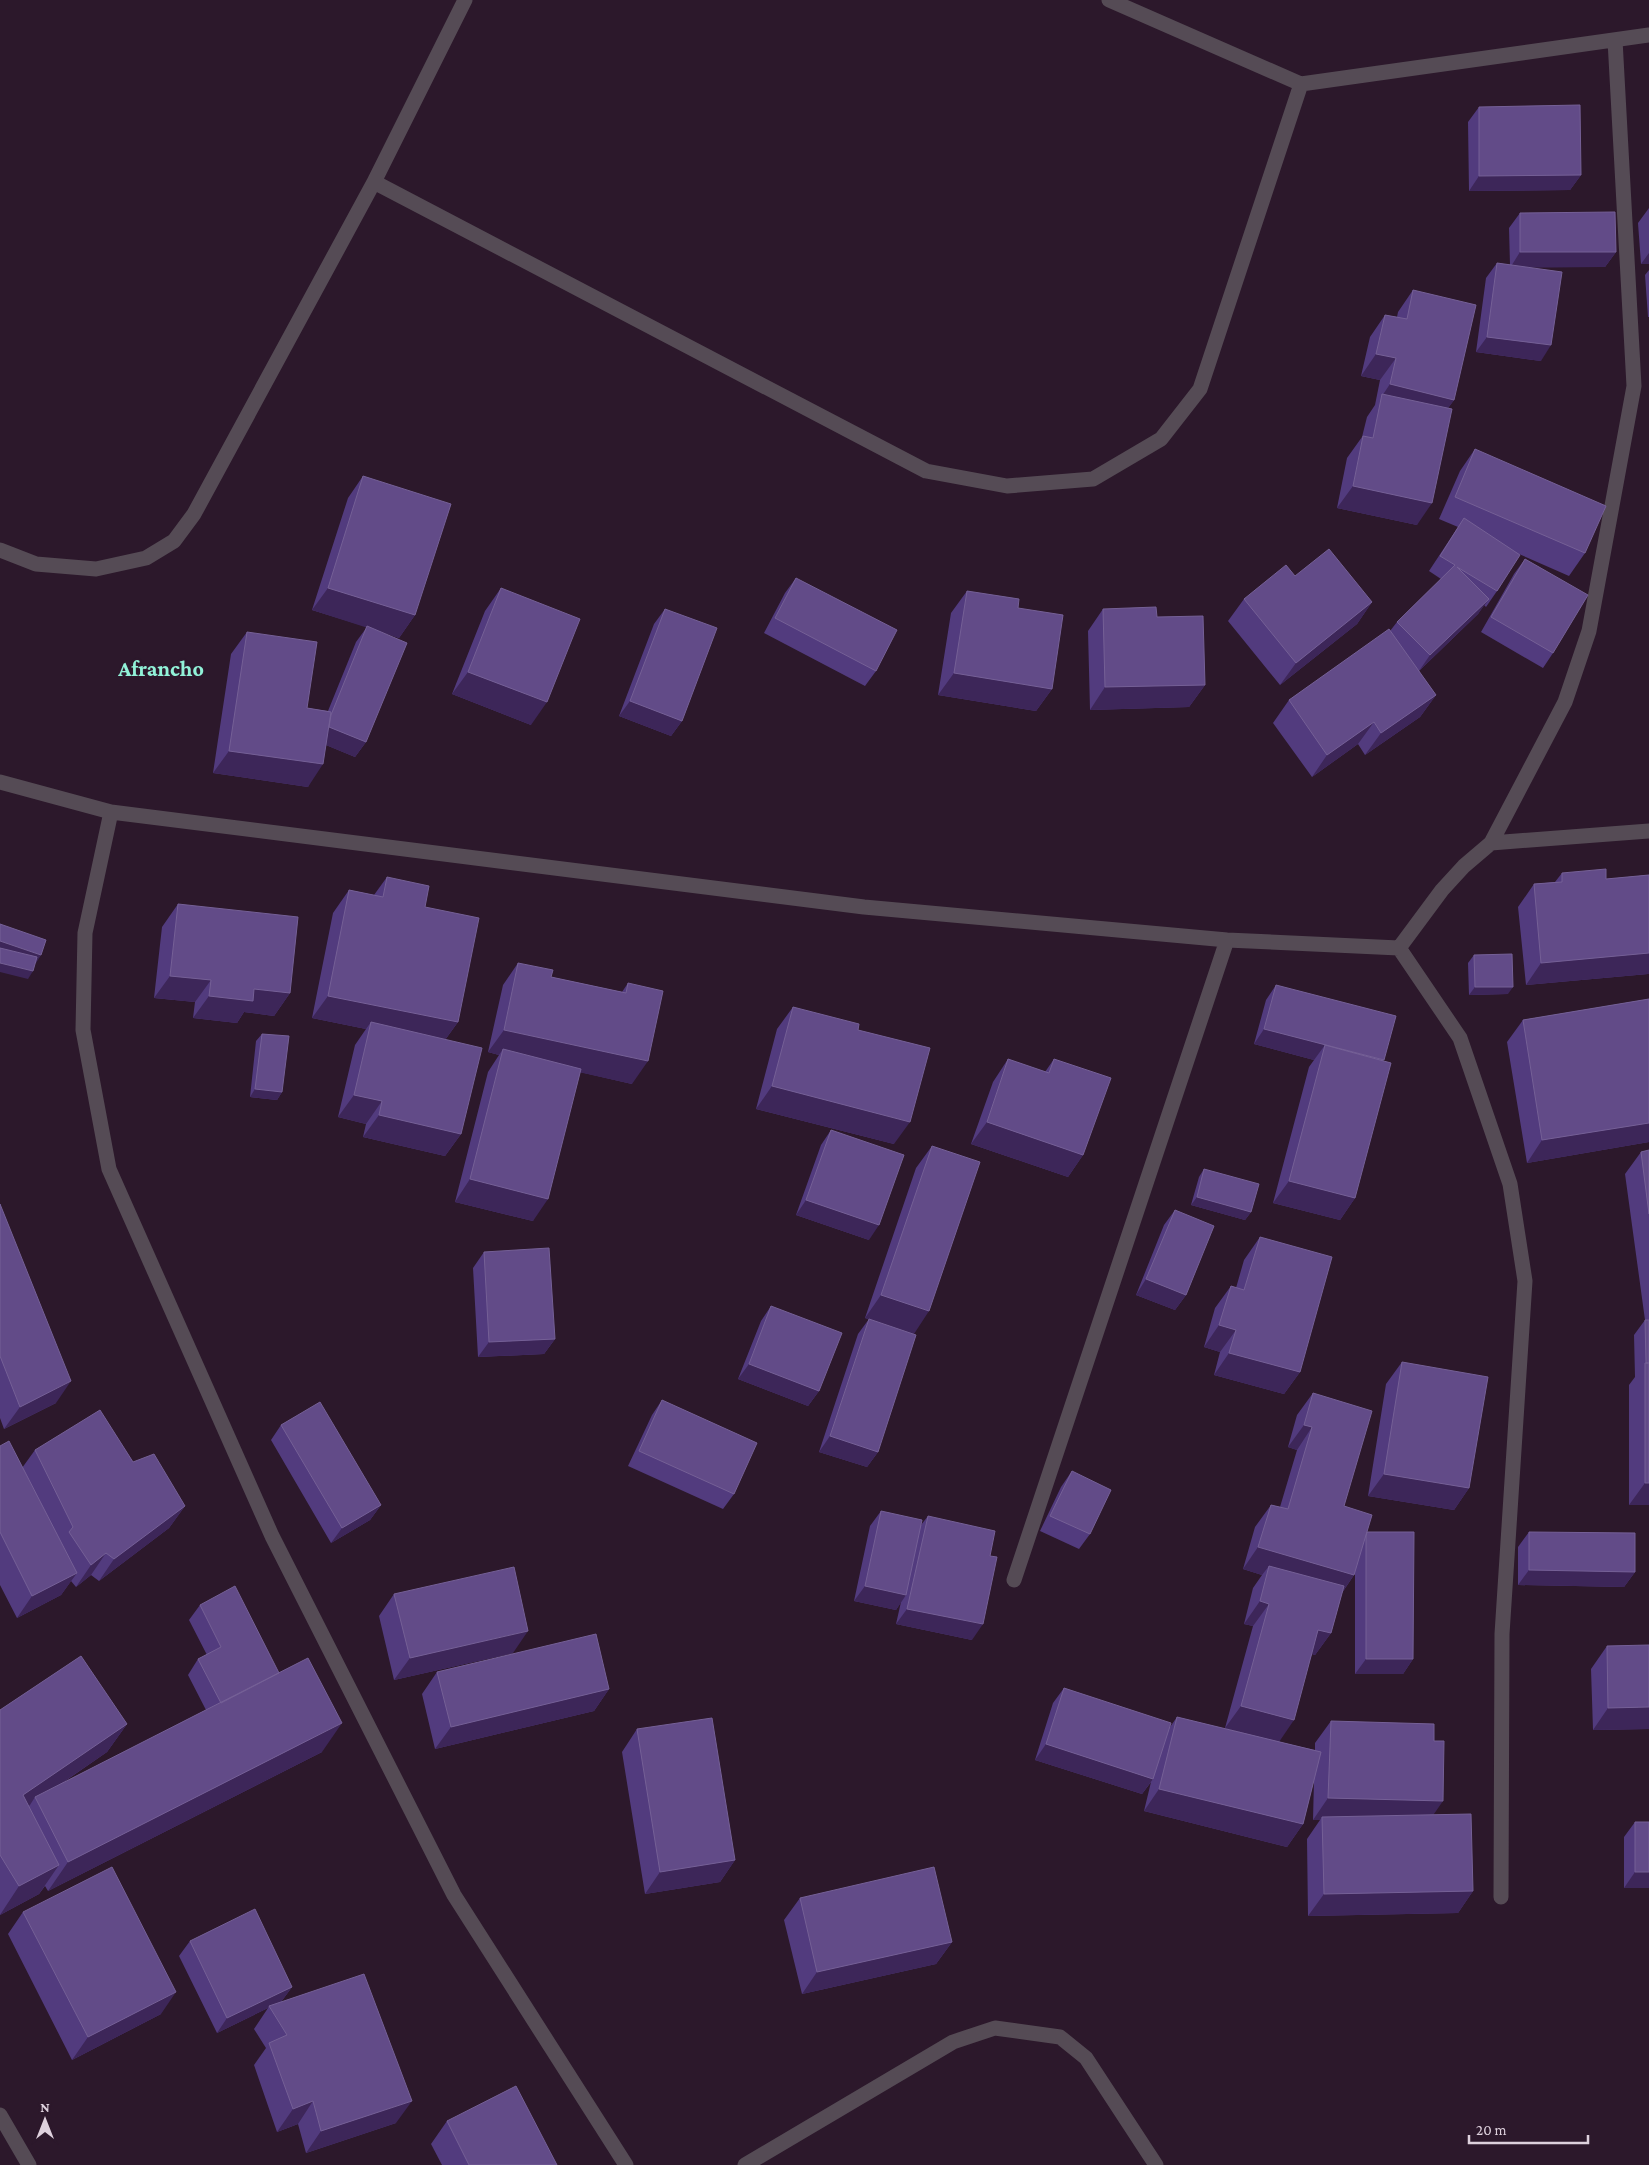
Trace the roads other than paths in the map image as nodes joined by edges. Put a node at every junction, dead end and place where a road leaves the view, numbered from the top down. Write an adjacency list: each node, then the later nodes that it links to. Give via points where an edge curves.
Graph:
1 (465, 0): 6 (street)
2 (1109, 0): 5 (street)
3 (1649, 35): 4 (street)
4 (1615, 40): 5 (street); 11 (street, via 1634,386 1590,631 1565,702)
5 (1301, 84): 6 (street, via 1200,389 1161,439 1093,479 1007,486 926,471)
6 (374, 182): 7 (street, via 194,514 174,541 146,558 96,569 36,564)
7 (0, 550)
8 (0, 782): 9 (street)
9 (110, 812): 12 (street, via 864,907); 18 (street, via 86,933 84,1030 108,1169 272,1536 454,1895)
10 (1649, 831): 11 (street)
11 (1490, 843): 13 (street, via 1442,890)
12 (1227, 940): 13 (street); 14 (street)
13 (1399, 948): 15 (street, via 1460,1038 1510,1184 1525,1281 1502,1634)
14 (1014, 1580)
15 (1501, 1898)
16 (0, 2115): 17 (street)
17 (29, 2165)
18 (626, 2165)
19 (745, 2165): 20 (street, via 953,2042 995,2028 1060,2037 1086,2058)
20 (1156, 2165)

